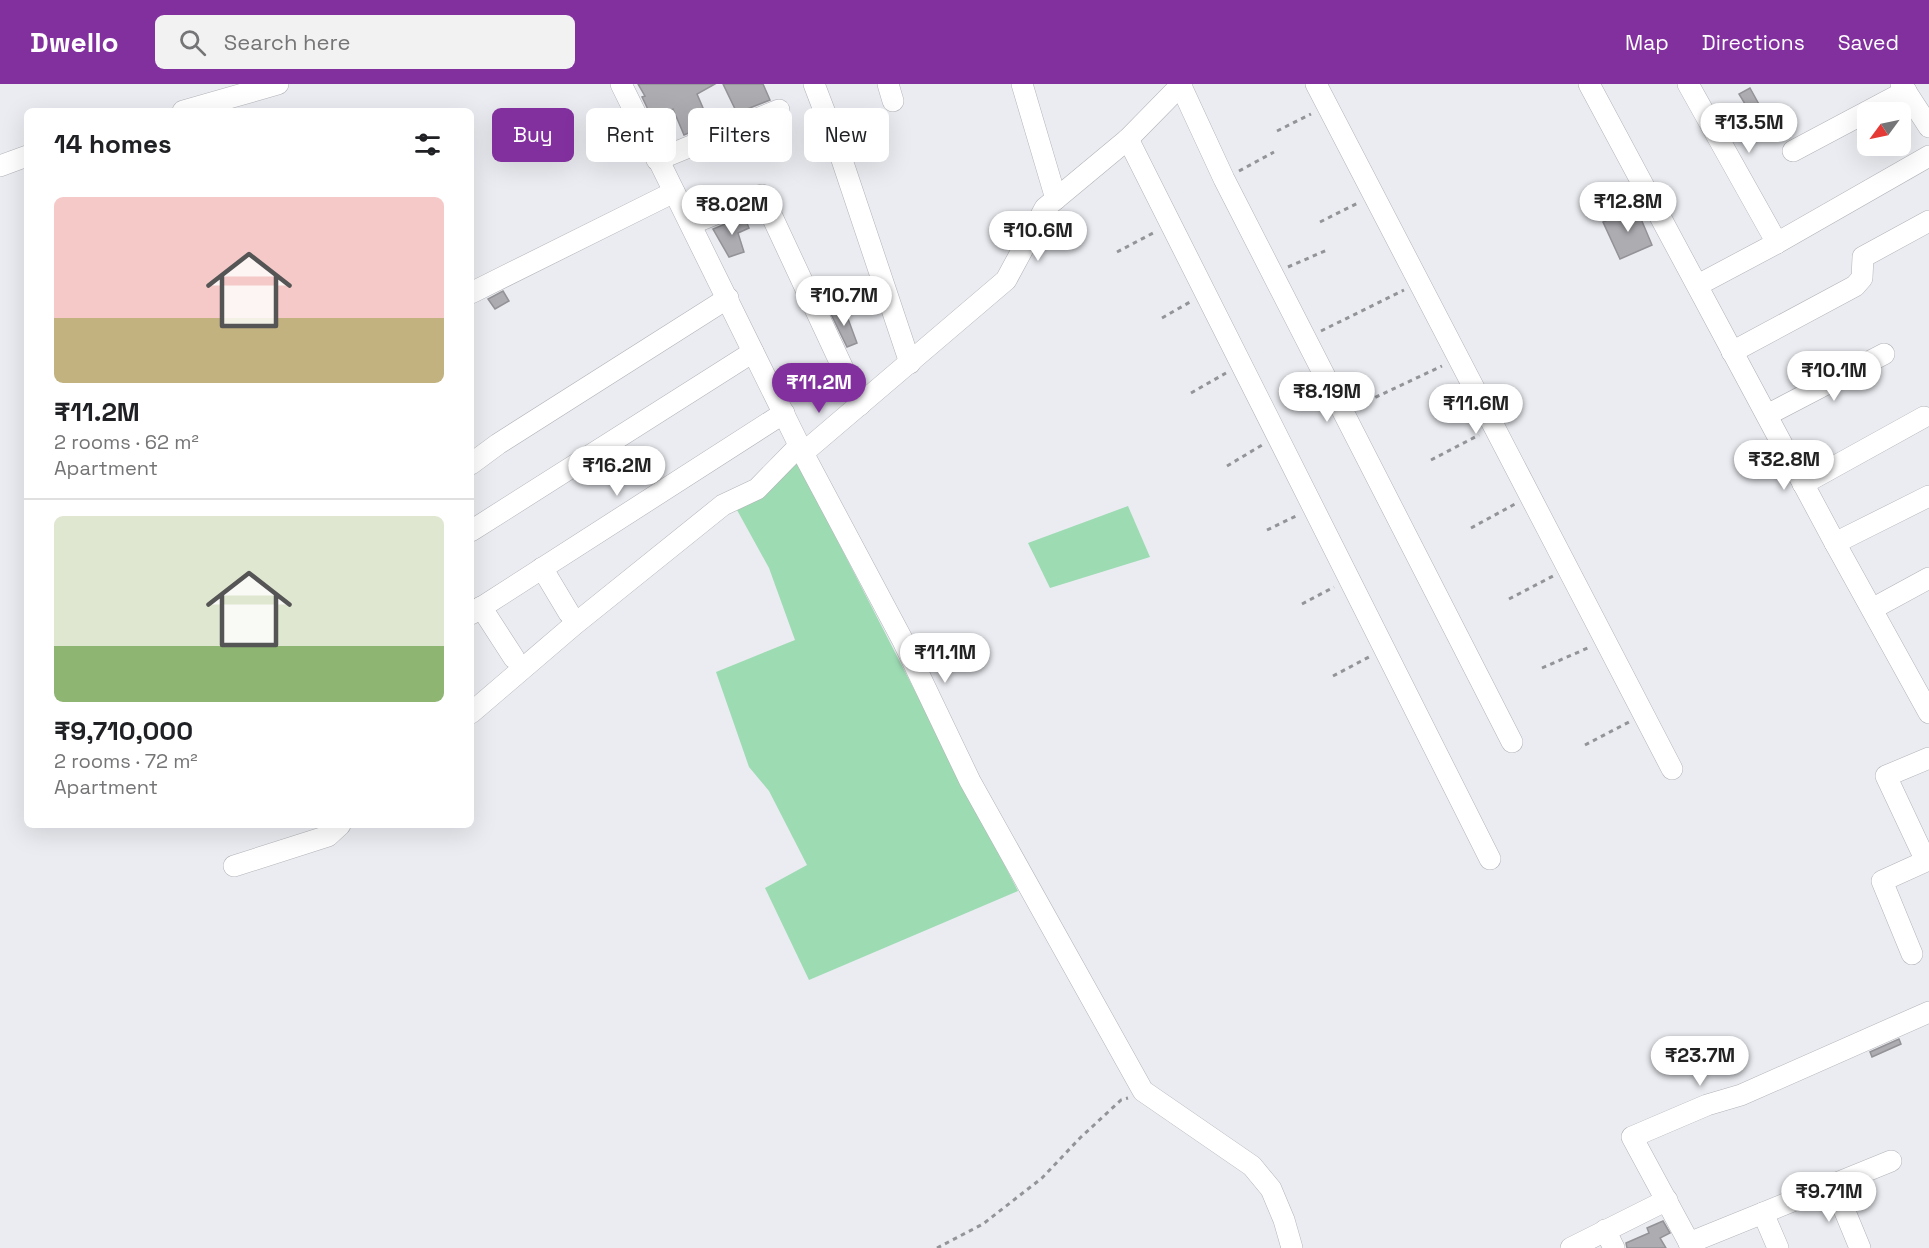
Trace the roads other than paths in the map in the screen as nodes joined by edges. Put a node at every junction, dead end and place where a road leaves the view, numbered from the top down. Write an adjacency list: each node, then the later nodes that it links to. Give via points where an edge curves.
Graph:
1 (278, 84): 10 (street)
2 (621, 84): 11 (street)
3 (814, 84): 30 (street)
4 (1022, 84): 20 (street)
5 (1316, 84): 51 (street)
6 (1589, 84): 24 (street)
7 (1688, 84): 23 (street)
8 (1182, 85): 13 (street); 49 (street, via 1224,179)
9 (1903, 87): 12 (street); 14 (street)
10 (194, 108)
11 (632, 108)
12 (1929, 127)
13 (1128, 139): 20 (street); 53 (street)
14 (1793, 150)
15 (1929, 156): 23 (street)
16 (24, 157): 18 (street)
17 (658, 162): 19 (street)
18 (0, 166)
19 (674, 192): 22 (street); 25 (street)
20 (1056, 199): 30 (street, via 1045,208 1006,280)
21 (1929, 221): 28 (street, via 1863,257 1862,278 1855,286)
22 (691, 224): 26 (street); 31 (street, via 762,195)
23 (1777, 243): 24 (street)
24 (1698, 285): 28 (street)
25 (474, 292)
26 (728, 298): 27 (street); 36 (street)
27 (753, 352): 32 (street); 39 (street)
28 (1732, 352): 33 (street)
29 (1884, 354): 33 (street)
30 (910, 363): 31 (street)
31 (860, 405): 35 (street)
32 (784, 413): 35 (street); 41 (street)
33 (1767, 416): 37 (street)
34 (1924, 417): 37 (street)
35 (801, 449): 47 (street, via 757,489 723,505); 64 (street, via 902,639 970,781 1143,1091 1252,1166 1271,1189)
36 (474, 462)
37 (1803, 484): 40 (street)
38 (1929, 496): 40 (street)
39 (474, 529)
40 (1835, 543): 43 (street)
41 (542, 568): 44 (street); 45 (street)
42 (1929, 578): 43 (street)
43 (1872, 609): 48 (street)
44 (476, 610): 46 (street)
45 (569, 613)
46 (514, 658)
47 (474, 710)
48 (1929, 713)
49 (1512, 742)
50 (1929, 758): 54 (street, via 1886,776)
51 (1672, 769)
52 (337, 828): 55 (street, via 328,836)
53 (1490, 859)
54 (1928, 863): 56 (street, via 1882,881)
55 (234, 866)
56 (1912, 954)
57 (1929, 1012): 60 (street, via 1741,1095 1632,1137)
58 (1891, 1161): 59 (street)
59 (1834, 1185): 61 (street); 67 (street)
60 (1666, 1200): 62 (street); 63 (street)
61 (1763, 1213): 63 (street); 66 (street)
62 (1610, 1239): 65 (street)
63 (1690, 1246)
64 (1293, 1248)
65 (1571, 1248)
66 (1778, 1248)
67 (1860, 1248)

